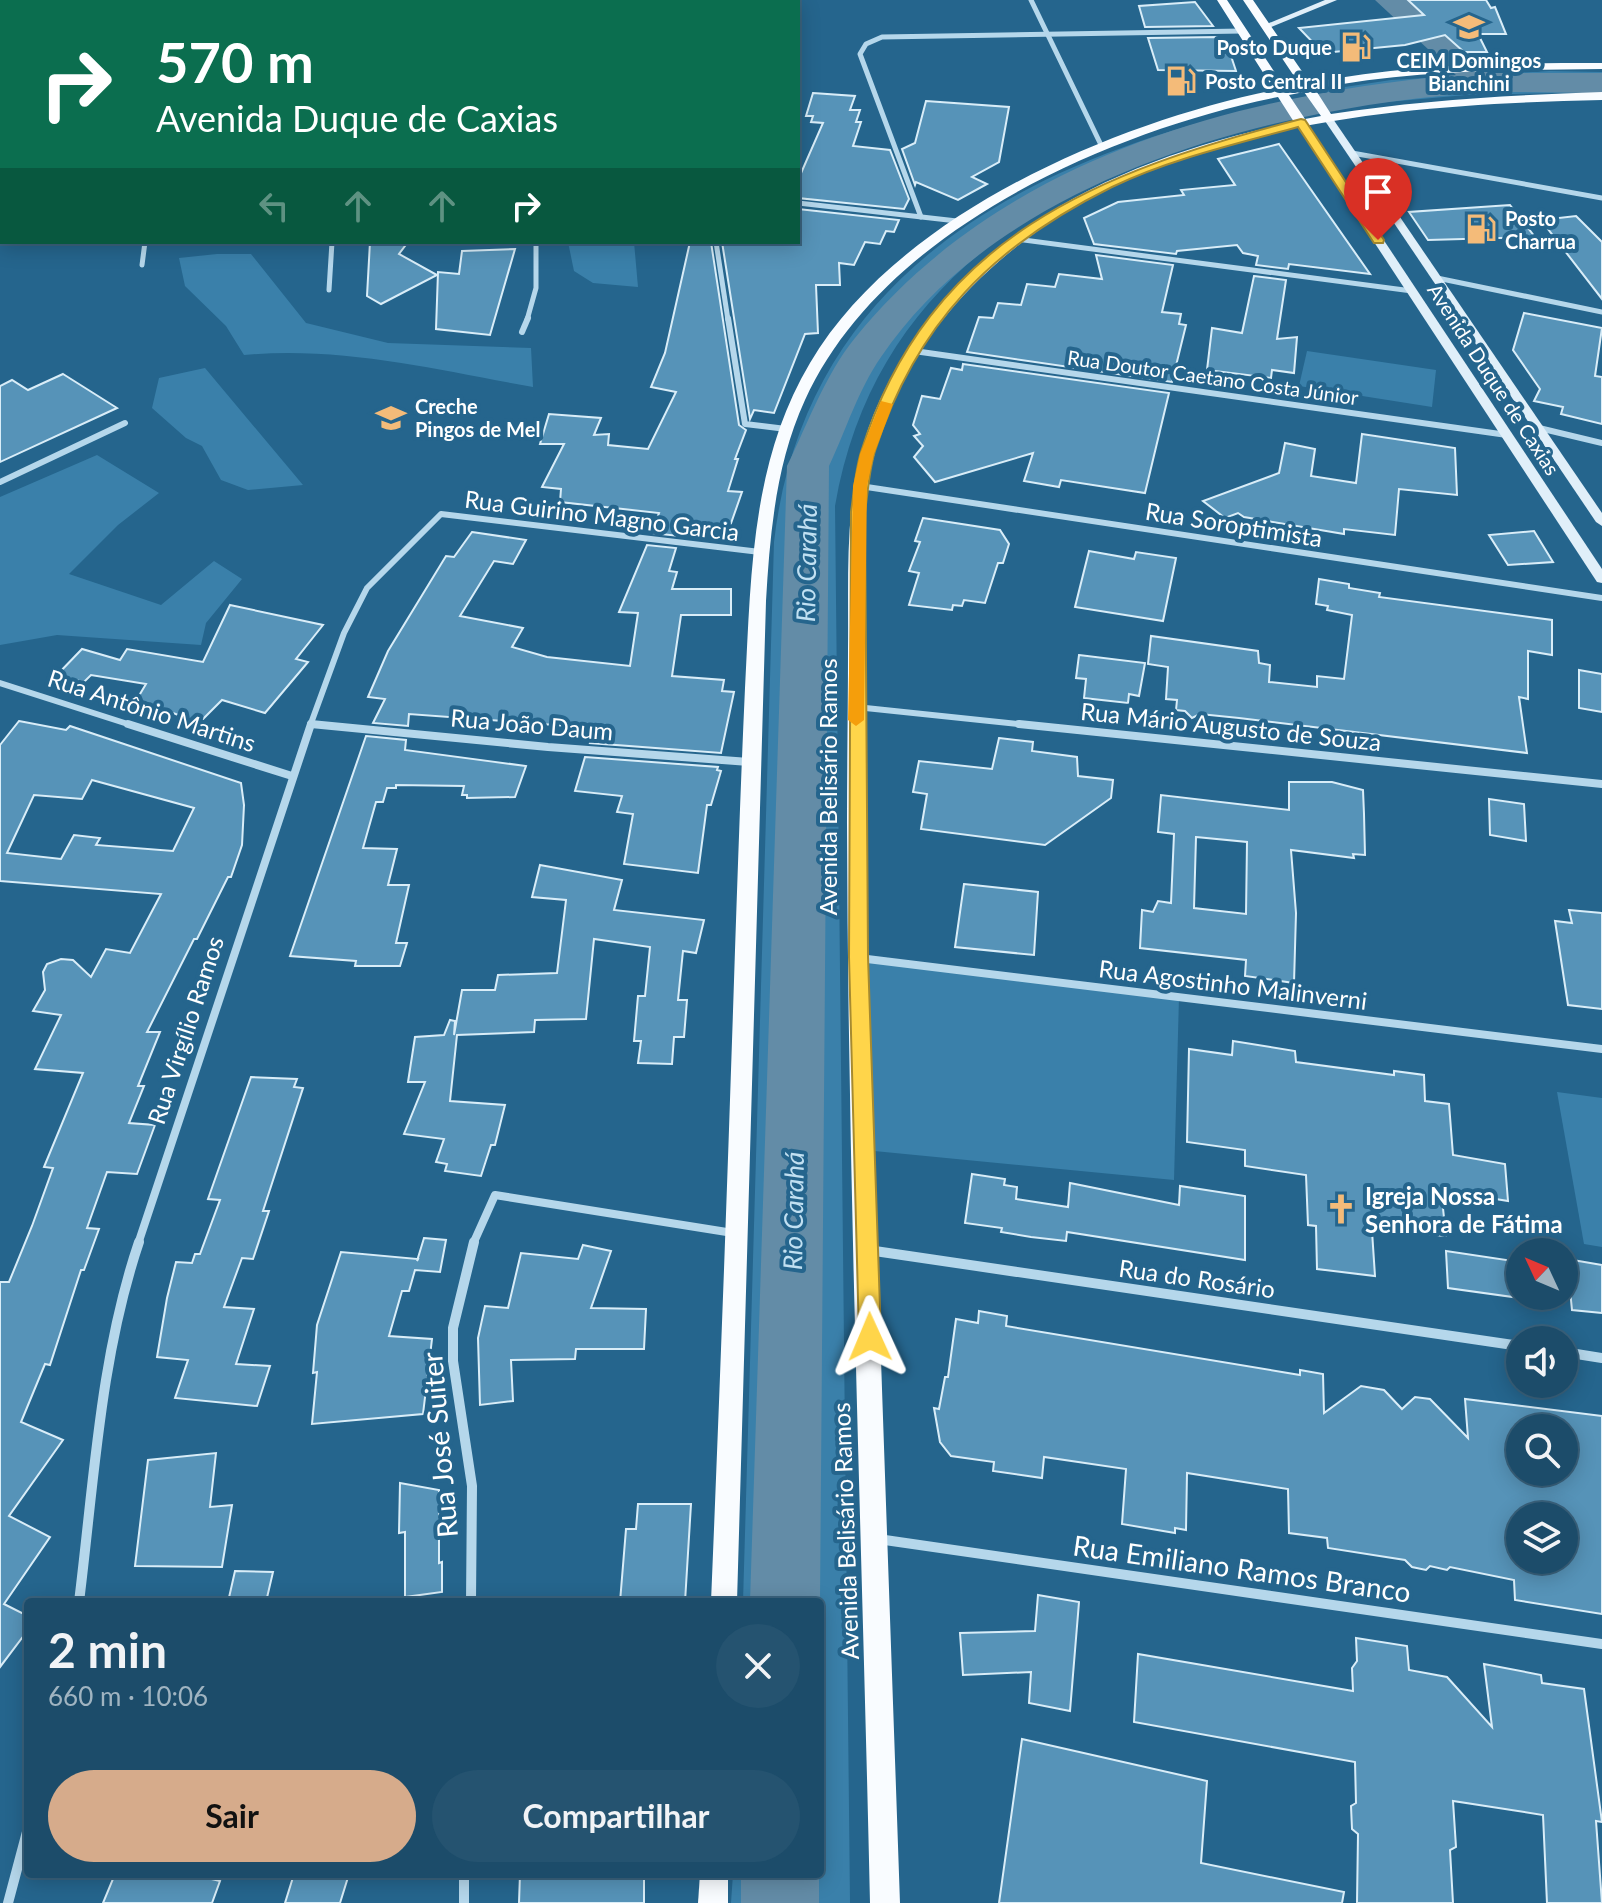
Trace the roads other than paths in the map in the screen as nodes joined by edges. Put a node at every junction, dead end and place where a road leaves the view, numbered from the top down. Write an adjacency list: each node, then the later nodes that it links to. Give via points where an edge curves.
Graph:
1 (1031, 0): 7 (street)
2 (1222, 0): 6 (main road, Avenida Duque de Caxias)
3 (1248, 0): 5 (main road, Avenida Duque de Caxias)
4 (1333, 0): 5 (main road)
5 (1266, 26): 9 (main road, Avenida Duque de Caxias)
6 (1242, 31): 7 (street); 10 (main road, Avenida Duque de Caxias)
7 (1048, 34): 14 (street); 18 (street, via 882,37 866,44 860,54)
8 (1602, 66): 9 (main road, via 1452,69)
9 (1310, 91): 10 (main road); 12 (main road, Avenida Duque de Caxias)
10 (1284, 95): 13 (main road, Avenida Duque de Caxias); 14 (main road, via 1185,117)
11 (1602, 96): 12 (main road, Avenida Belisário Ramos, via 1439,102)
12 (1326, 115): 13 (main road, Avenida Belisário Ramos); 15 (main road, Avenida Duque de Caxias)
13 (1299, 120): 20 (main road, Avenida Belisário Ramos, via 1147,168 1083,197); 28 (main road, Avenida Duque de Caxias)
14 (1102, 147): 19 (main road)
15 (1352, 153): 16 (street); 26 (main road, Avenida Duque de Caxias)
16 (1602, 198)
17 (800, 203): 18 (street)
18 (921, 217): 19 (street)
19 (957, 221): 34 (main road, via 863,301 815,365)
20 (1015, 239): 28 (street); 31 (main road, Avenida Belisário Ramos, via 954,295)
21 (145, 244): 25 (street)
22 (332, 244): 27 (street)
23 (536, 244): 30 (street, via 538,287)
24 (716, 244): 34 (street, via 745,424)
25 (142, 265)
26 (1437, 278): 29 (street); 33 (main road, Avenida Duque de Caxias)
27 (329, 290)
28 (1412, 291): 35 (main road, Avenida Duque de Caxias)
29 (1602, 312)
30 (522, 332)
31 (914, 351): 35 (street, Rua Doutor Caetano Costa Júnior); 38 (main road, Avenida Belisário Ramos, via 881,416)
32 (125, 423): 37 (street)
33 (1539, 428): 36 (street); 40 (main road, Avenida Duque de Caxias)
34 (786, 429): 41 (main road, via 765,501)
35 (1507, 435): 42 (main road, Avenida Duque de Caxias)
36 (1602, 443)
37 (0, 482)
38 (860, 486): 43 (street, Rua Soroptimista); 45 (main road, Avenida Belisário Ramos)
39 (441, 514): 41 (street, Rua Guirino Magno Garcia); 46 (street, Rua Virgílio Ramos, via 367,588 344,633)
40 (1602, 522)
41 (760, 552): 47 (main road)
42 (1602, 579)
43 (1602, 598)
44 (0, 683): 48 (street, Rua Antônio Martins)
45 (856, 707): 49 (street, Rua Mário Augusto de Souza); 50 (main road, Avenida Belisário Ramos)
46 (311, 724): 47 (street, Rua João Daum); 48 (street, Rua Virgílio Ramos)
47 (750, 762): 52 (main road)
48 (292, 776): 58 (street, Rua Virgílio Ramos, via 122,1292)
49 (1602, 784)
50 (859, 957): 51 (street, Rua Agostinho Malinverni); 53 (main road, Avenida Belisário Ramos)
51 (1602, 1049)
52 (738, 1234): 59 (street, Rua José Suiter, via 495,1195 473,1243 453,1328 472,1486); 60 (main road)
53 (868, 1250): 54 (street, Rua do Rosário); 57 (main road, Avenida Belisário Ramos)
54 (1506, 1344)
55 (1578, 1354): 56 (street)
56 (1602, 1358)
57 (875, 1539): 61 (street, Rua Emiliano Ramos Branco); 68 (main road, Avenida Belisário Ramos)
58 (79, 1598)
59 (471, 1598)
60 (724, 1598)
61 (1602, 1644)
62 (24, 1843): 65 (street)
63 (464, 1878): 66 (street)
64 (714, 1878): 67 (main road)
65 (8, 1903)
66 (464, 1903)
67 (713, 1903)
68 (885, 1903)

